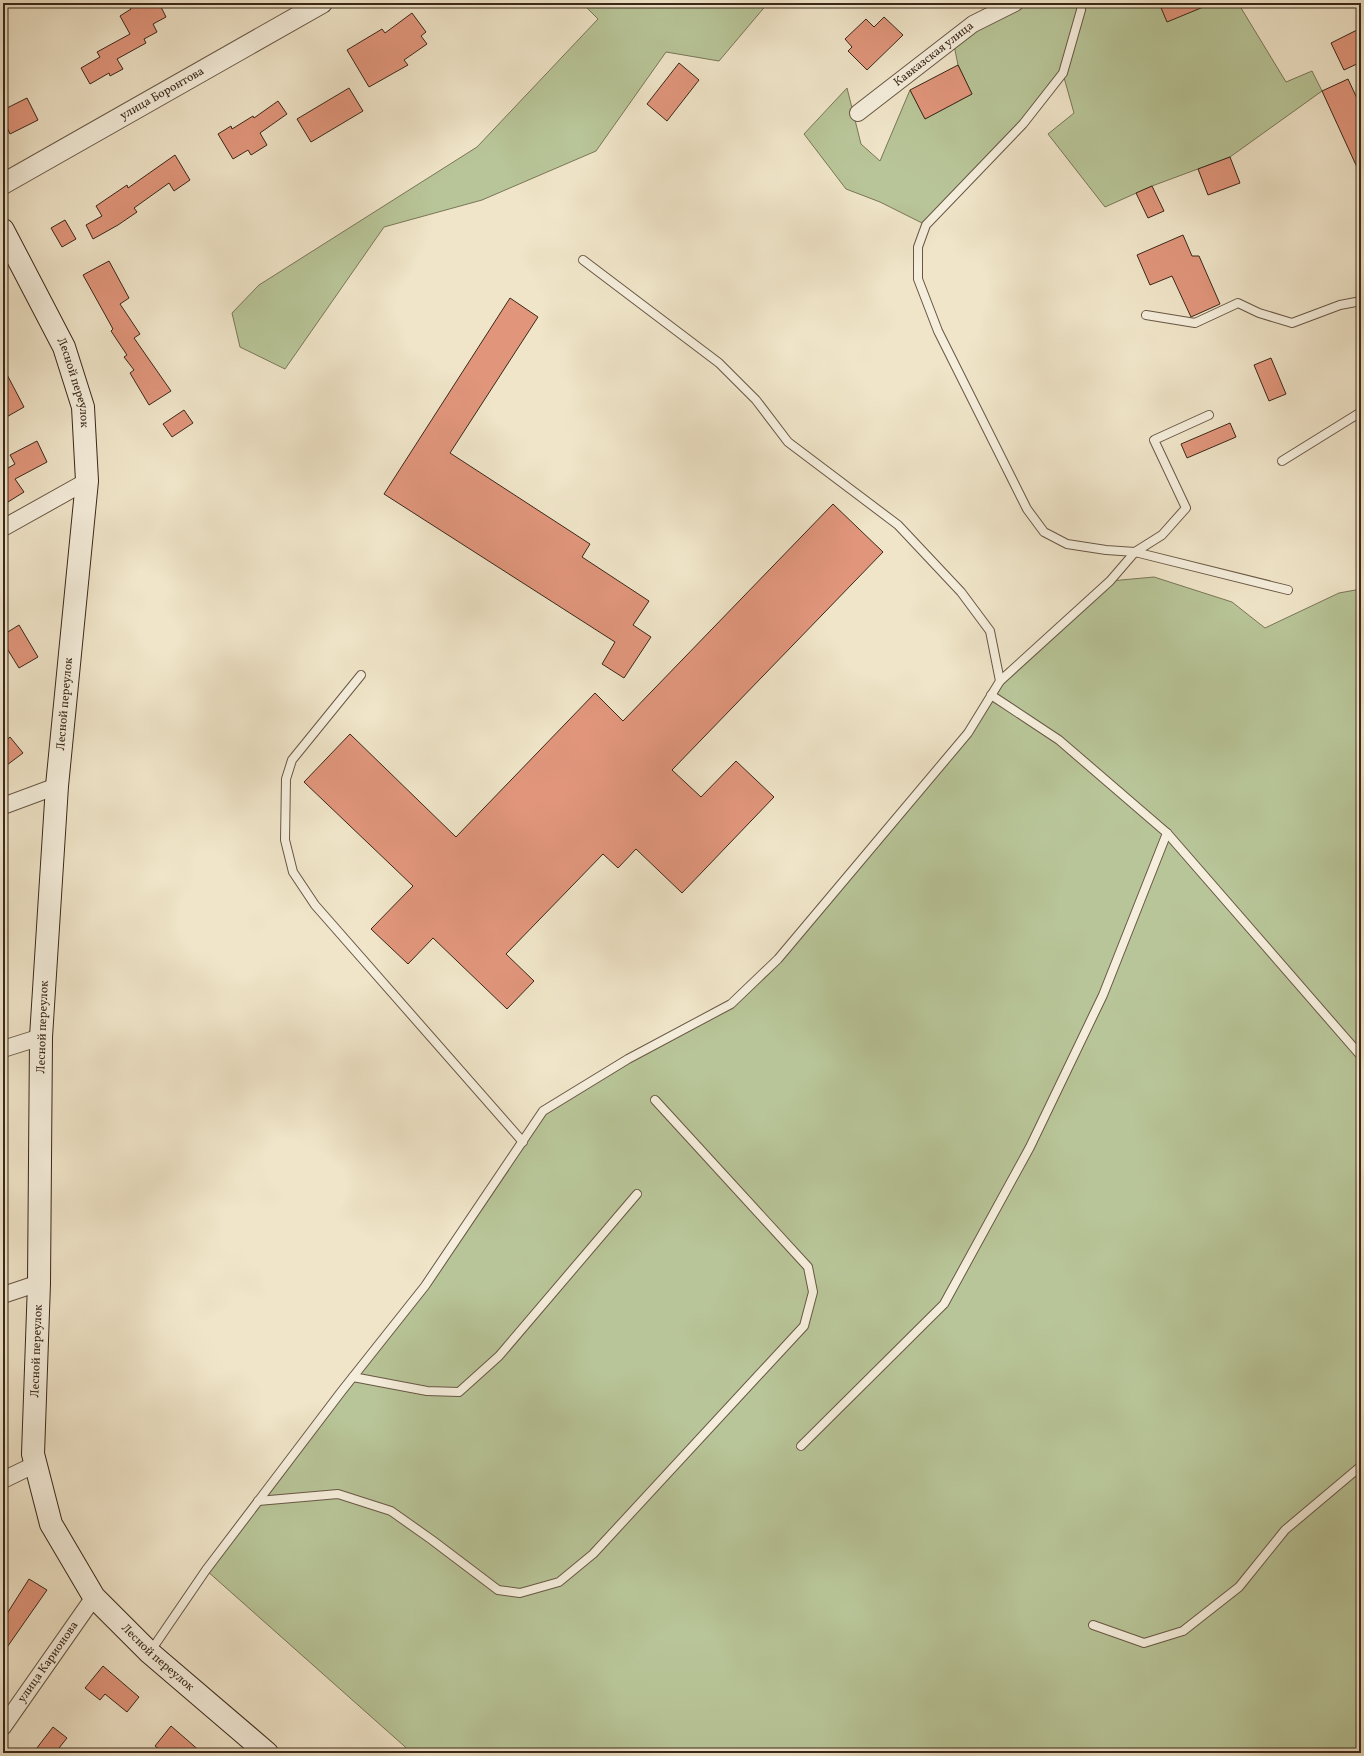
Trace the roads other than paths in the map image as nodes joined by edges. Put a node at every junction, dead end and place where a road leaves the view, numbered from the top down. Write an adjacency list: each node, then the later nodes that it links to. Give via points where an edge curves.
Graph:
1 (322, 3): 5 (street, улица Боронтова)
2 (1015, 3): 4 (street, Кавказская улица, via 973,24)
3 (1081, 3): 15 (lane, via 1062,73 1023,124 926,225 918,247 918,279 942,338 1027,509 1044,532 1067,544)
4 (858, 113)
5 (3, 184)
6 (3, 230): 13 (main road, Лесной переулок, via 66,354 83,407)
7 (583, 260): 18 (lane, via 720,363 756,400 788,442 898,525 961,592 990,631)
8 (1361, 301): 9 (lane, via 1340,305 1292,324 1238,303 1195,323)
9 (1146, 315)
10 (1361, 412): 12 (lane)
11 (1209, 416): 15 (lane, via 1154,440 1186,508 1162,534)
12 (1282, 461)
13 (86, 481): 14 (street); 20 (main road, Лесной переулок)
14 (3, 528)
15 (1135, 552): 16 (lane); 18 (lane, via 1110,581)
16 (1288, 590)
17 (361, 675): 27 (lane, via 292,760 286,779 285,840 293,872 315,905)
18 (1000, 680): 19 (lane)
19 (991, 696): 22 (lane, via 1059,740); 27 (lane, via 968,733 778,959 731,1004 628,1059 544,1111)
20 (58, 786): 21 (street); 23 (main road, Лесной переулок)
21 (3, 806)
22 (1167, 833): 25 (lane); 32 (lane, via 1099,1002 1030,1147 944,1304)
23 (41, 1037): 24 (street); 29 (main road, Лесной переулок)
24 (3, 1049)
25 (1361, 1056)
26 (655, 1100): 36 (lane, via 808,1267 813,1292 804,1326 593,1554 560,1582 520,1593 498,1590 391,1511 338,1494)
27 (523, 1142): 31 (lane, via 425,1286)
28 (637, 1194): 31 (lane, via 499,1356 459,1392 427,1391)
29 (39, 1283): 30 (street); 33 (main road, Лесной переулок, via 33,1454)
30 (3, 1295)
31 (353, 1377): 36 (lane)
32 (801, 1446)
33 (36, 1464): 35 (street); 37 (main road, Лесной переулок, via 51,1524)
34 (1361, 1466): 38 (lane, via 1285,1530 1239,1587 1183,1631 1144,1642)
35 (3, 1480)
36 (258, 1501): 39 (lane, via 206,1570)
37 (94, 1597): 39 (main road, Лесной переулок); 40 (street, улица Карионова)
38 (1093, 1625)
39 (150, 1653): 41 (main road, Лесной переулок)
40 (3, 1727)
41 (267, 1753)

